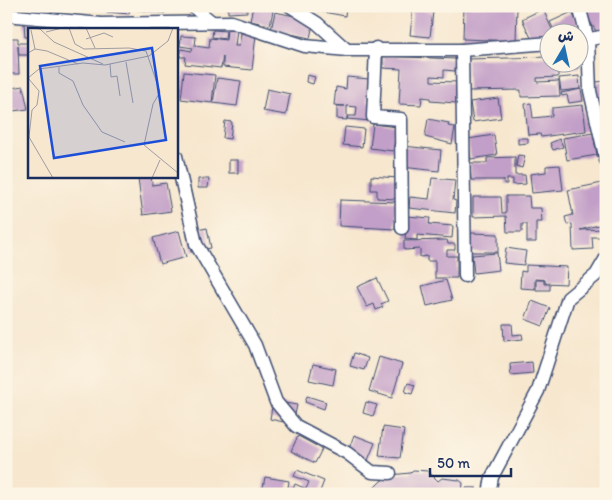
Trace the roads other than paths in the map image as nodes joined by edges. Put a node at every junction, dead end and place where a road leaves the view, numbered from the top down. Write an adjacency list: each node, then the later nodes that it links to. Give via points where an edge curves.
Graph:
1 (192, 6): 5 (street)
2 (290, 6): 12 (street, via 317,23)
3 (574, 6): 6 (street, via 580,10)
4 (6, 15): 7 (street)
5 (212, 22): 7 (street); 12 (street, via 231,22 305,46)
6 (582, 22)
7 (101, 26)
8 (606, 36): 9 (street)
9 (590, 40)
10 (540, 44): 13 (street)
11 (376, 48): 12 (street); 13 (street); 17 (street, via 373,117 400,119)
12 (347, 50)
13 (462, 50): 19 (street)
14 (588, 72): 15 (street)
15 (606, 160)
16 (178, 165): 20 (street, via 196,244 255,345 276,402 296,426 347,453 372,472)
17 (402, 228)
18 (606, 258): 21 (street, via 596,275 568,298 538,391 492,477)
19 (464, 276)
20 (390, 473)
21 (489, 494)

